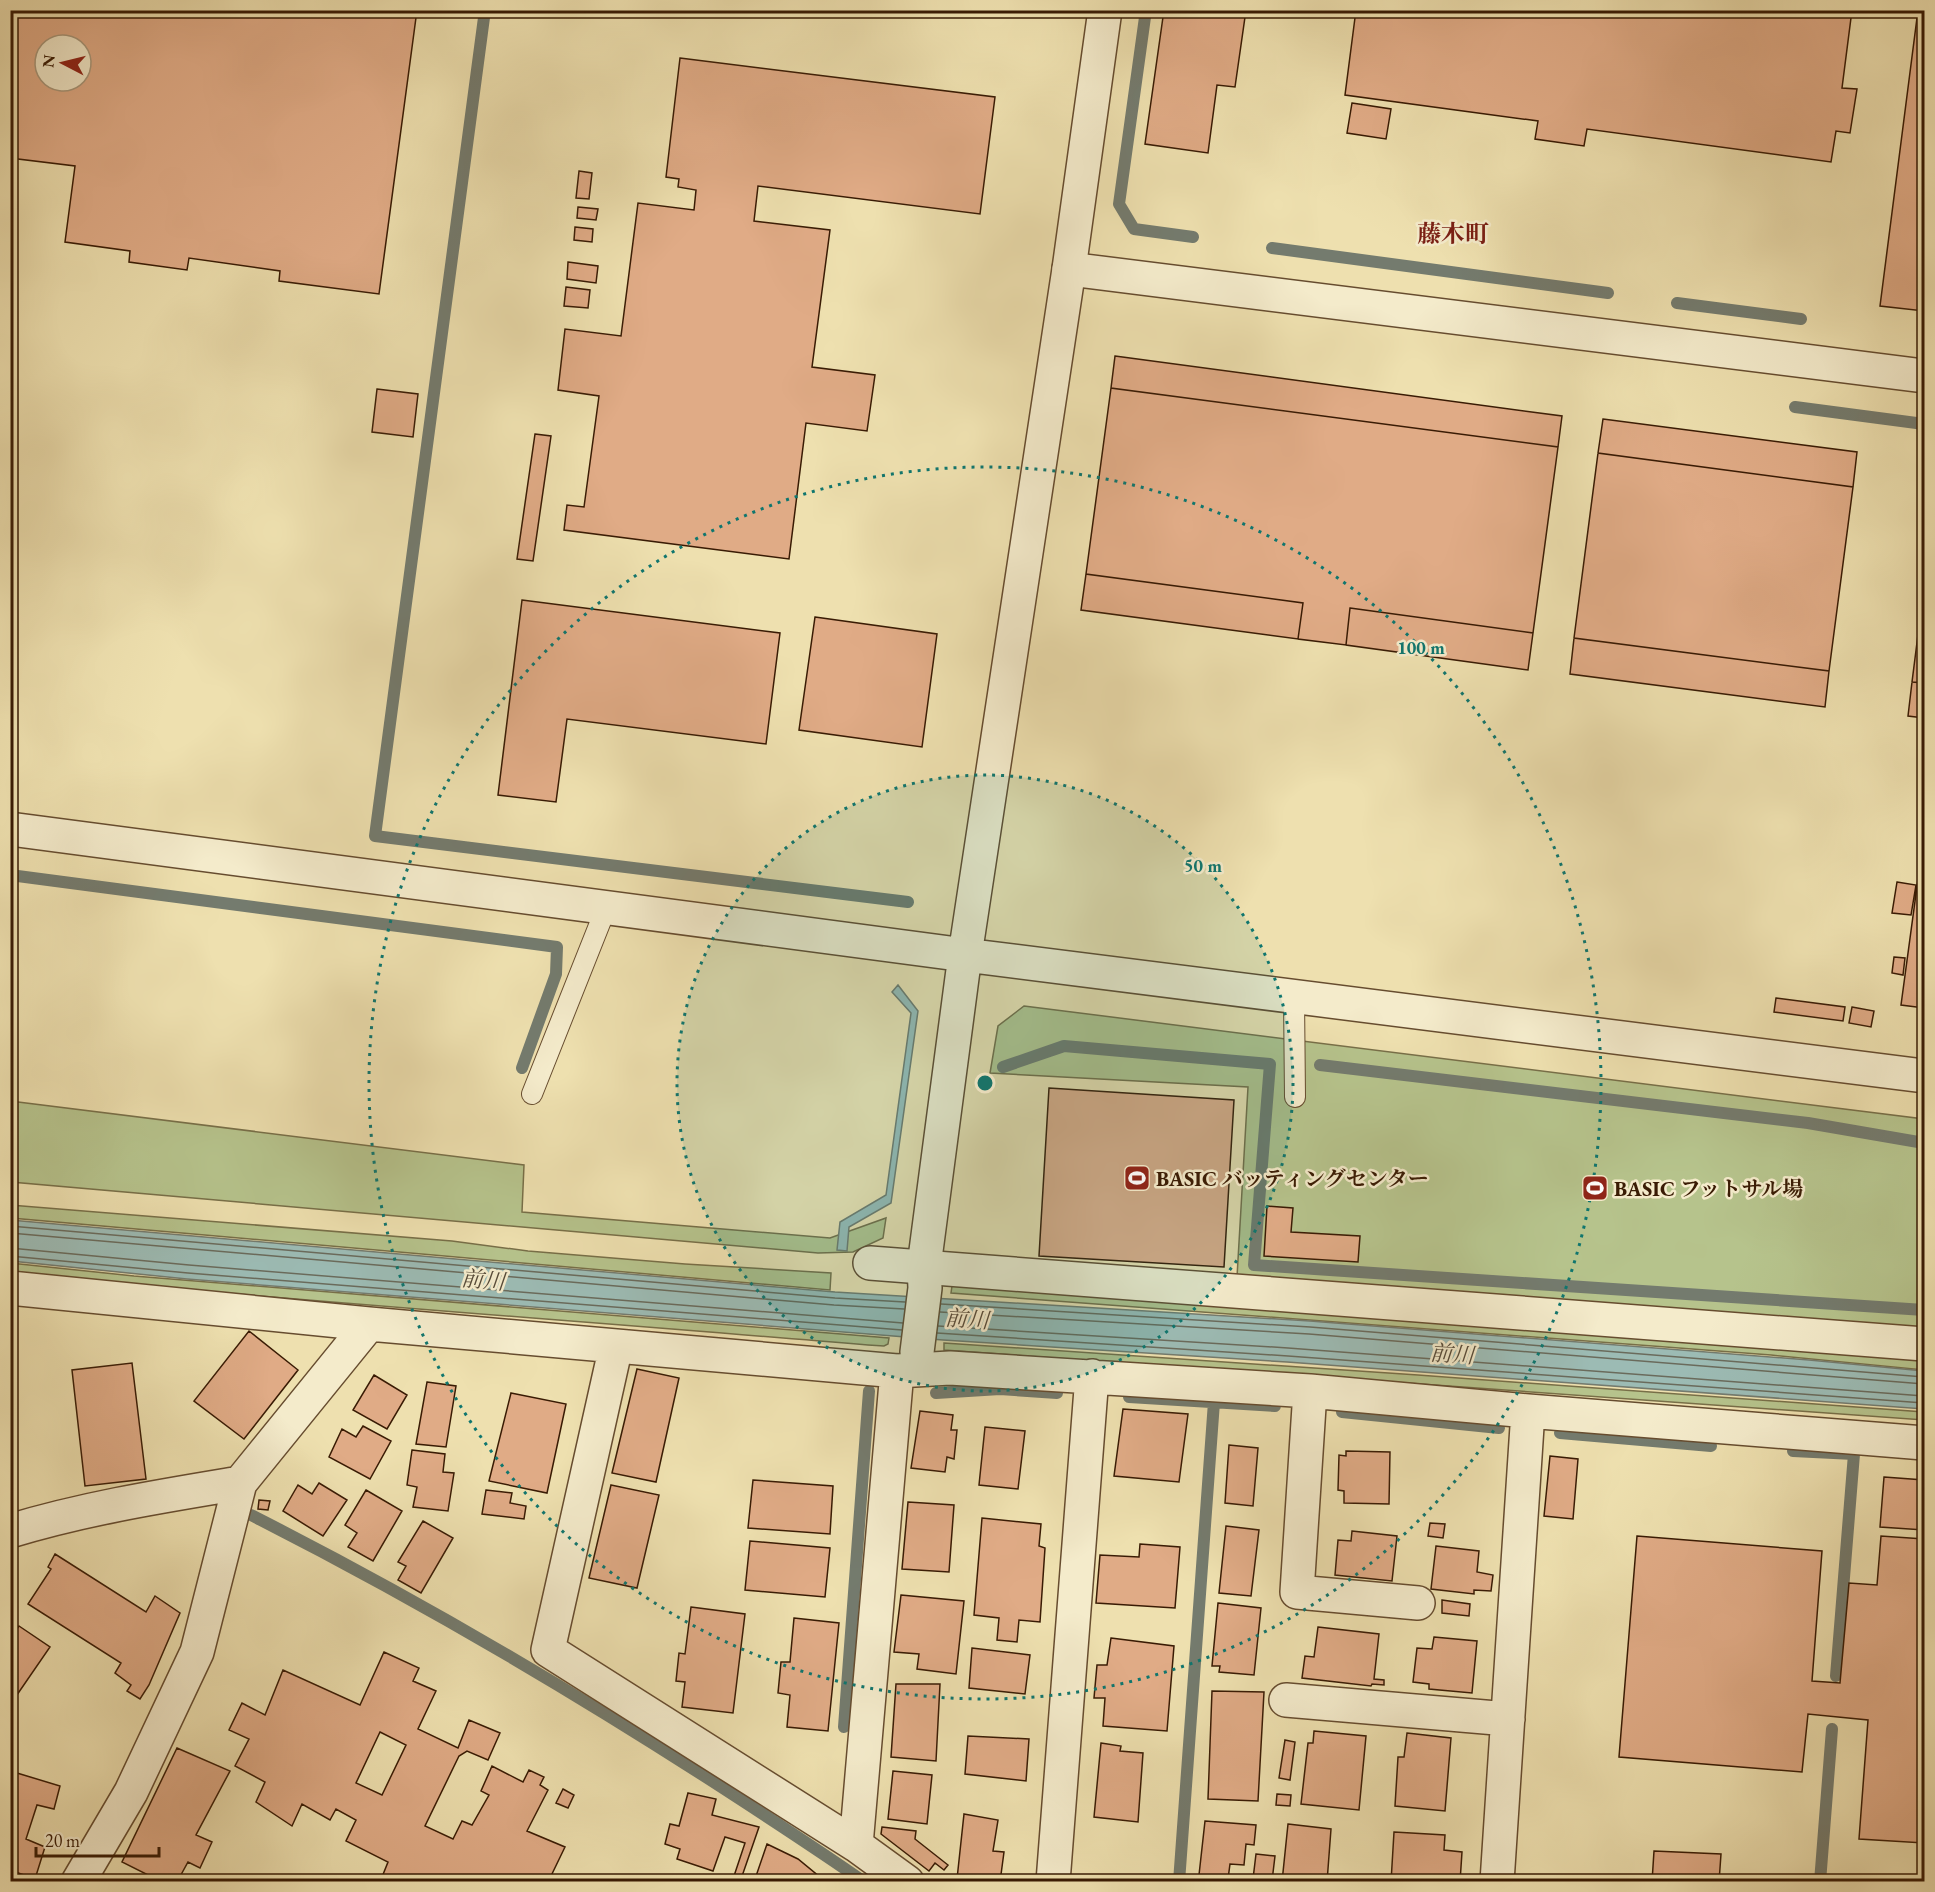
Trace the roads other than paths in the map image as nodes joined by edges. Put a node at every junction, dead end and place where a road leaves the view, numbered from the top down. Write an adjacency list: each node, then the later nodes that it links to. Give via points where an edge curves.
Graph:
1 (1105, 10): 2 (street)
2 (1069, 269): 3 (street); 6 (street)
3 (1924, 375)
4 (10, 829): 5 (street)
5 (606, 908): 6 (street); 9 (lane)
6 (965, 955): 7 (street); 12 (street)
7 (1294, 997): 8 (street); 10 (lane)
8 (1924, 1076)
9 (532, 1094)
10 (1295, 1097)
11 (870, 1263): 12 (street)
12 (925, 1277): 15 (street); 17 (street)
13 (10, 1288): 14 (street)
14 (369, 1324): 16 (street); 22 (street)
15 (1924, 1344)
16 (616, 1346): 17 (street); 27 (street, via 548,1650)
17 (909, 1365): 18 (street); 27 (street)
18 (1092, 1376): 19 (street); 30 (street)
19 (1311, 1390): 20 (street); 24 (street, via 1297,1592)
20 (1528, 1411): 21 (street); 26 (street)
21 (1924, 1443)
22 (240, 1483): 23 (street, via 123,1503); 28 (street, via 197,1652 131,1792)
23 (10, 1531)
24 (1418, 1603)
25 (1286, 1700): 26 (street)
26 (1508, 1719): 31 (street)
27 (856, 1845): 29 (street)
28 (78, 1881)
29 (907, 1881)
30 (1053, 1881)
31 (1497, 1881)

